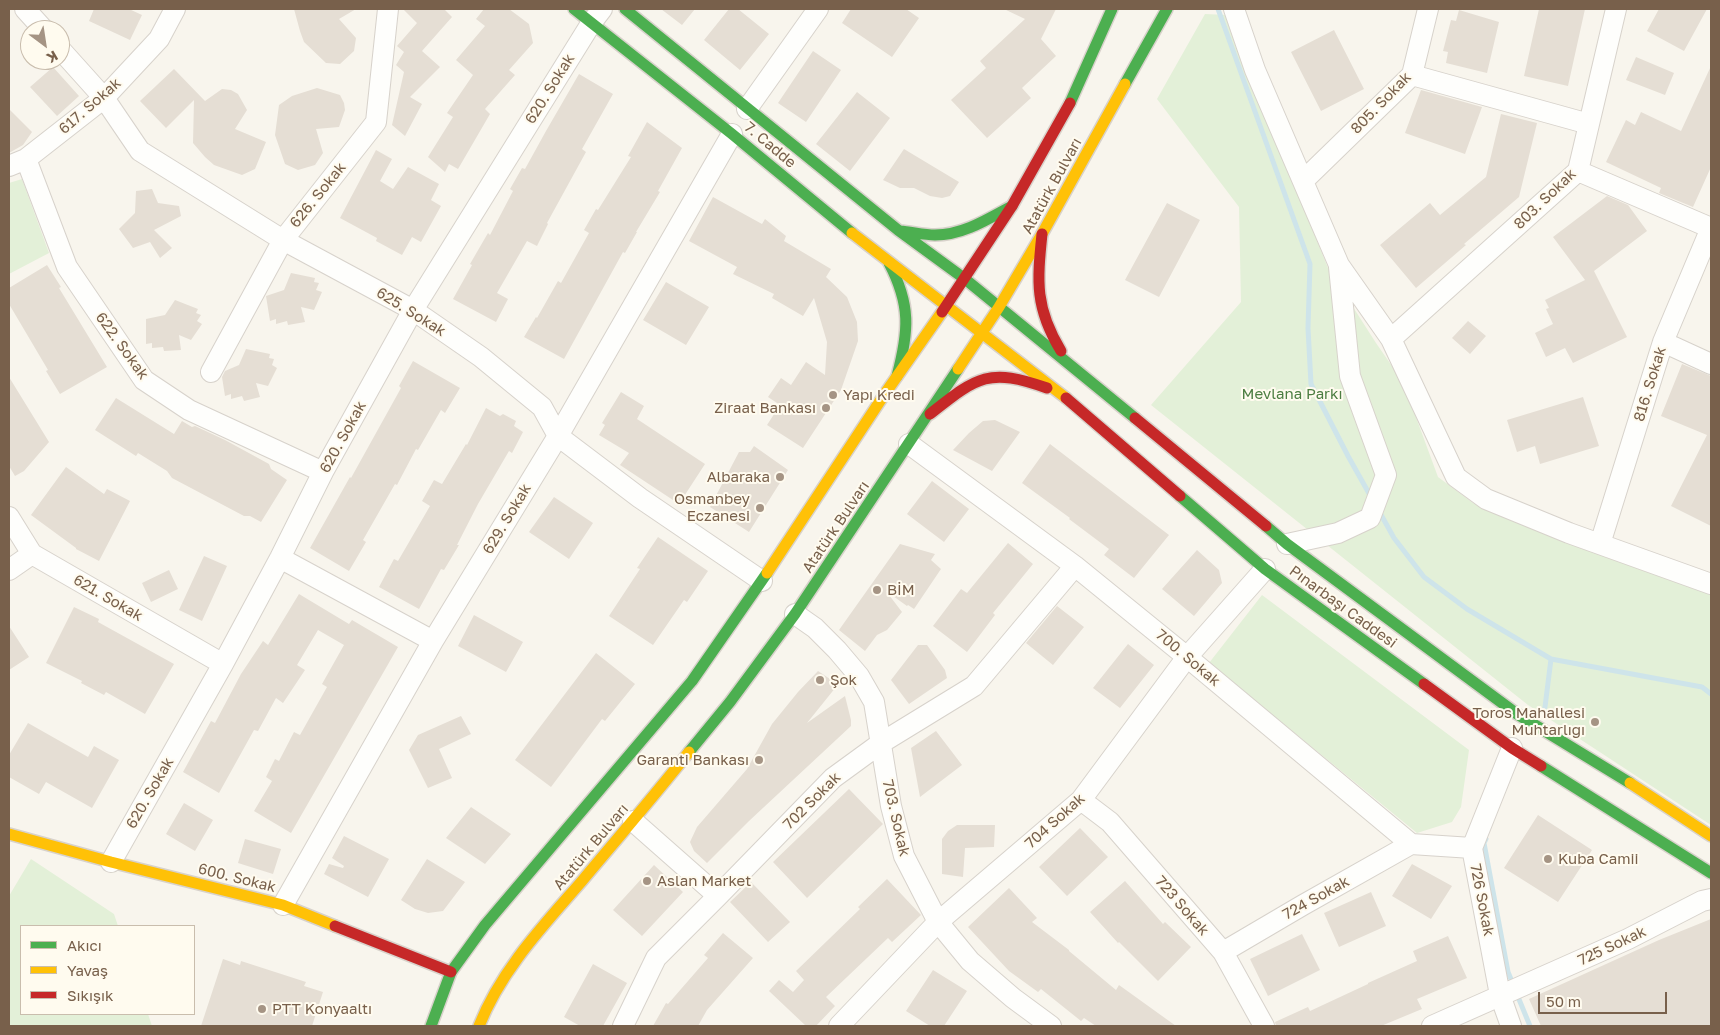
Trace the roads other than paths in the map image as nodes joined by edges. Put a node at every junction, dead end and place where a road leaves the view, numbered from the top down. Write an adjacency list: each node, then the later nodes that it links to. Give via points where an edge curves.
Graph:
1 (25, 9): 13 (street)
2 (175, 9): 16 (street, 617. Sokak, via 159,39)
3 (388, 9): 27 (street, 626. Sokak, via 376,122)
4 (574, 9): 12 (main road, 7. Cadde)
5 (624, 9): 17 (main road, 7. Cadde)
6 (818, 9): 17 (street)
7 (1112, 9): 23 (main road, Atatürk Bulvarı, via 1076,92)
8 (1168, 9): 26 (main road, Atatürk Bulvarı)
9 (1234, 9): 22 (street, via 1255,70)
10 (1428, 9): 15 (street, 805. Sokak)
11 (1616, 9): 18 (street, 803. Sokak)
12 (597, 15): 19 (main road, 7. Cadde); 33 (street, 620. Sokak)
13 (35, 20)
14 (70, 60): 16 (street, 625. Sokak)
15 (1412, 75): 18 (street); 22 (street, 805. Sokak)
16 (104, 98): 20 (street, 617. Sokak); 27 (street, 625. Sokak, via 140,151)
17 (748, 110): 25 (main road, 7. Cadde)
18 (1589, 124): 21 (street, 803. Sokak)
19 (732, 134): 28 (main road, 7. Cadde); 43 (street, 629. Sokak)
20 (17, 162): 45 (street, 622. Sokak, via 67,267 144,380 189,410)
21 (1578, 172): 24 (street); 35 (street, 803. Sokak)
22 (1303, 181): 29 (street)
23 (1012, 206): 25 (main road, via 990,219 958,231 936,235); 30 (main road, Atatürk Bulvarı)
24 (1711, 228): 36 (street, 816. Sokak)
25 (898, 230): 30 (main road, 7. Cadde)
26 (1042, 234): 32 (main road, Atatürk Bulvarı); 37 (main road, via 1038,264 1040,306)
27 (282, 240): 33 (street, 625. Sokak); 39 (street, 626. Sokak)
28 (888, 262): 31 (main road, 7. Cadde); 40 (main road, via 898,278 906,310 904,349)
29 (1339, 265): 35 (street); 47 (street, via 1350,376 1386,475 1370,518 1338,533)
30 (965, 279): 31 (main road, Atatürk Bulvarı); 32 (main road, 7. Cadde)
31 (946, 306): 34 (main road, 7. Cadde); 40 (main road, Atatürk Bulvarı)
32 (999, 306): 34 (main road, Atatürk Bulvarı); 37 (main road, Pınarbaşı Caddesi)
33 (413, 310): 43 (street, 625. Sokak, via 480,357 542,407); 45 (street, 620. Sokak)
34 (982, 332): 41 (main road, Pınarbaşı Caddesi); 42 (main road, Atatürk Bulvarı)
35 (1391, 339): 48 (street, via 1456,477 1486,499)
36 (1663, 342): 38 (street); 48 (street, 816. Sokak)
37 (1067, 361): 47 (main road, Pınarbaşı Caddesi)
38 (1711, 364)
39 (211, 372)
40 (896, 376): 54 (main road, Atatürk Bulvarı)
41 (1060, 392): 42 (main road, via 1022,381 988,378 961,390); 52 (main road, Pınarbaşı Caddesi)
42 (929, 414): 44 (main road, Atatürk Bulvarı)
43 (558, 436): 54 (street, 625. Sokak, via 640,498); 57 (street, 629. Sokak)
44 (909, 444): 51 (street, 700. Sokak); 56 (main road, Atatürk Bulvarı)
45 (323, 472): 50 (street, 620. Sokak)
46 (9, 517): 49 (street, 621. Sokak)
47 (1287, 544): 65 (main road, Pınarbaşı Caddesi, via 1517,714 1603,765)
48 (1600, 544): 55 (street)
49 (32, 554): 53 (street); 59 (street, 621. Sokak)
50 (280, 558): 57 (street); 59 (street, 620. Sokak)
51 (1075, 566): 58 (street, 700. Sokak); 60 (street, 702 Sokak, via 974,686)
52 (1265, 569): 58 (street, 704 Sokak); 61 (main road, Pınarbaşı Caddesi)
53 (9, 570)
54 (762, 581): 75 (main road, Atatürk Bulvarı, via 692,681 485,925)
55 (1711, 584)
56 (795, 614): 60 (street, 703. Sokak, via 815,628 859,676 874,702); 63 (main road, Atatürk Bulvarı, via 730,702)
57 (433, 642): 72 (street, 629. Sokak)
58 (1186, 657): 62 (street, 704 Sokak); 66 (street, 700. Sokak)
59 (223, 664): 68 (street, 620. Sokak)
60 (881, 743): 70 (street, 702 Sokak, via 832,778); 73 (street, 703. Sokak, via 891,806 904,856)
61 (1512, 748): 67 (street, 726 Sokak); 69 (main road, Pınarbaşı Caddesi)
62 (1081, 800): 73 (street, 704 Sokak); 74 (street, 723 Sokak, via 1110,822)
63 (633, 821): 70 (street); 78 (main road, Atatürk Bulvarı, via 518,956 485,1011)
64 (9, 834): 68 (main road, 600. Sokak)
65 (1711, 836)
66 (1411, 844): 67 (street); 74 (street, 724 Sokak)
67 (1472, 848): 76 (street, 726 Sokak)
68 (110, 862): 72 (main road, 600. Sokak)
69 (1711, 873)
70 (718, 896): 79 (street, 702 Sokak, via 656,958)
71 (1711, 899): 76 (street, 725 Sokak)
72 (283, 905): 75 (main road, 600. Sokak)
73 (938, 922): 80 (street, 704 Sokak); 81 (street, 703. Sokak, via 970,961)
74 (1223, 952): 82 (street, 723 Sokak)
75 (451, 972): 77 (main road, Atatürk Bulvarı)
76 (1506, 993): 83 (street, 725 Sokak); 84 (street, 726 Sokak)
77 (431, 1026)
78 (480, 1026)
79 (623, 1026)
80 (838, 1026)
81 (1051, 1026)
82 (1264, 1026)
83 (1432, 1026)
84 (1511, 1026)

